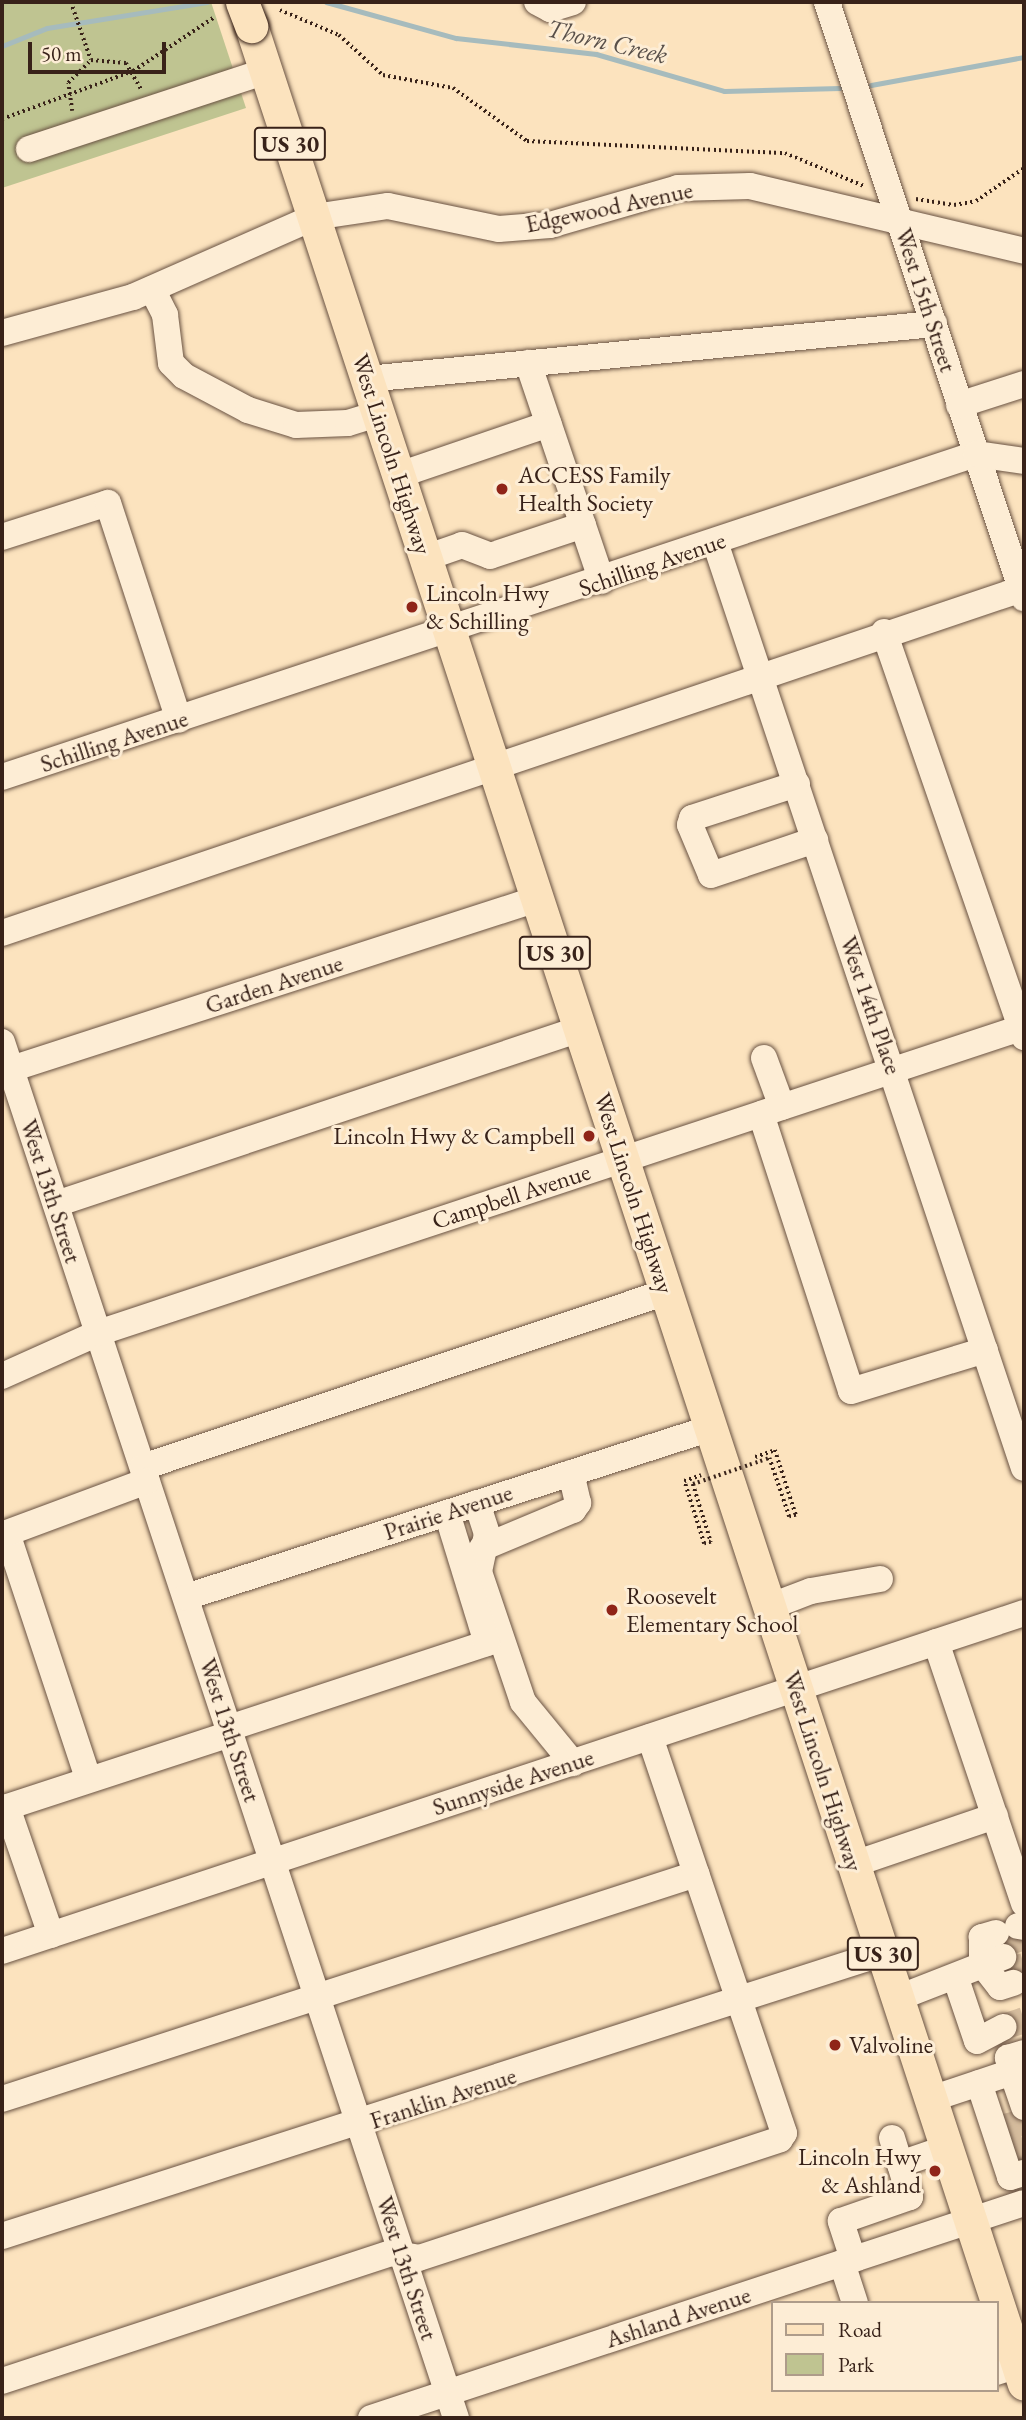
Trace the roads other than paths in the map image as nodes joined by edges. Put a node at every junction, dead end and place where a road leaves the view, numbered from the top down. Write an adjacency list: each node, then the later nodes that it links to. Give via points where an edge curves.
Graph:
1 (537, 2): 2 (street, via 550,9)
2 (573, 2)
3 (827, 2): 8 (street, West 15th Street)
4 (247, 14): 5 (main road, West Lincoln Highway / US 30)
5 (266, 71): 6 (street); 7 (main road, West Lincoln Highway / US 30)
6 (29, 149)
7 (314, 217): 8 (street, Edgewood Avenue, via 388,206 499,229 550,225 678,188 750,186); 10 (street, Edgewood Avenue); 14 (main road, West Lincoln Highway / US 30)
8 (901, 224): 9 (street, Edgewood Avenue); 11 (street, West 15th Street)
9 (1024, 251)
10 (152, 289): 12 (street, Edgewood Avenue, via 54,323); 17 (street, via 165,315 171,363 196,382 248,410 296,425 348,423)
11 (934, 324): 13 (street); 16 (street, West 15th Street)
12 (2, 333)
13 (528, 363): 14 (street); 18 (street)
14 (367, 379): 17 (main road, West Lincoln Highway / US 30)
15 (1024, 384): 16 (street)
16 (959, 405): 19 (street, West 15th Street)
17 (378, 414): 21 (main road, West Lincoln Highway / US 30)
18 (549, 425): 21 (street); 22 (street)
19 (976, 454): 20 (street, Schilling Avenue); 24 (street, Schilling Avenue); 27 (street, West 15th Street)
20 (1024, 461)
21 (398, 475): 25 (main road, West Lincoln Highway / US 30)
22 (583, 525): 25 (street, via 490,556 462,545); 26 (street)
23 (2, 537): 31 (street, via 108,503)
24 (715, 542): 26 (street, Schilling Avenue); 30 (street, West 14th Place)
25 (425, 558): 29 (main road, West Lincoln Highway / US 30)
26 (602, 581): 29 (street, Schilling Avenue)
27 (1023, 593): 28 (street)
28 (884, 632): 30 (street); 39 (street)
29 (450, 633): 31 (street, Schilling Avenue); 32 (main road, West Lincoln Highway / US 30)
30 (760, 674): 32 (street); 34 (street, West 14th Place)
31 (179, 720): 33 (street, Schilling Avenue)
32 (493, 764): 36 (main road, West Lincoln Highway / US 30); 37 (street)
33 (2, 777)
34 (797, 784): 35 (street, West 14th Place); 35 (street, via 692,818 690,825 711,875)
35 (815, 840): 43 (street, West 14th Place)
36 (537, 899): 38 (main road, West Lincoln Highway / US 30); 42 (street, Garden Avenue)
37 (2, 933)
38 (580, 1029): 45 (main road, West Lincoln Highway / US 30); 46 (street)
39 (1023, 1031): 43 (street, Campbell Avenue)
40 (2, 1042): 42 (street, West 13th Street)
41 (764, 1058): 44 (street)
42 (11, 1069): 46 (street, West 13th Street)
43 (893, 1070): 44 (street, Campbell Avenue); 49 (street, West 14th Place)
44 (771, 1110): 45 (street, Campbell Avenue); 49 (street, via 851,1391)
45 (623, 1160): 47 (main road, West Lincoln Highway / US 30); 48 (street, Campbell Avenue)
46 (56, 1204): 48 (street, West 13th Street)
47 (666, 1292): 51 (main road, West Lincoln Highway / US 30); 54 (street)
48 (98, 1333): 50 (street, Campbell Avenue); 54 (street, West 13th Street)
49 (985, 1350): 52 (street, West 14th Place)
50 (2, 1376)
51 (711, 1428): 53 (street, Prairie Avenue); 60 (main road, West Lincoln Highway / US 30)
52 (1024, 1468)
53 (571, 1473): 55 (street, Prairie Avenue); 57 (street, via 578,1503 573,1510)
54 (145, 1474): 59 (street, West 13th Street); 67 (street, via 7,1533)
55 (477, 1503): 56 (street, Prairie Avenue); 57 (street, via 487,1534)
56 (447, 1513): 59 (street, Prairie Avenue); 64 (street, via 487,1643)
57 (482, 1548): 66 (street, via 479,1572 523,1702)
58 (880, 1579): 60 (street, via 811,1591)
59 (186, 1597): 64 (street, West 13th Street)
60 (769, 1607): 63 (main road, West Lincoln Highway / US 30)
61 (1024, 1613): 62 (street, Sunnyside Avenue)
62 (936, 1642): 63 (street, Sunnyside Avenue); 68 (street)
63 (796, 1688): 65 (street, Sunnyside Avenue); 70 (main road, West Lincoln Highway / US 30)
64 (230, 1731): 67 (street); 69 (street, West 13th Street)
65 (650, 1737): 66 (street, Sunnyside Avenue); 71 (street)
66 (573, 1763): 69 (street, Sunnyside Avenue)
67 (88, 1778): 72 (street, via 7,1807)
68 (995, 1816): 70 (street); 73 (street)
69 (273, 1862): 72 (street, Sunnyside Avenue); 77 (street, West 13th Street)
70 (854, 1864): 75 (main road, West Lincoln Highway / US 30)
71 (696, 1874): 77 (street); 79 (street)
72 (51, 1935): 74 (street, Sunnyside Avenue)
73 (1010, 1944): 76 (street)
74 (2, 1951)
75 (883, 1953): 78 (main road, West Lincoln Highway / US 30); 79 (street, Franklin Avenue)
76 (956, 1979): 78 (street); 80 (street, via 977,2041)
77 (318, 1998): 81 (street); 84 (street, West 13th Street)
78 (898, 1998): 82 (main road, West Lincoln Highway / US 30)
79 (739, 2001): 84 (street, Franklin Avenue); 94 (street, via 784,2133 780,2139 419,2258)
80 (1008, 2043): 83 (street); 83 (street)
81 (2, 2099)
82 (931, 2099): 83 (street); 86 (main road, West Lincoln Highway / US 30)
83 (1006, 2117): 88 (street, via 1010,2177)
84 (360, 2126): 92 (street, Franklin Avenue); 94 (street, West 13th Street)
85 (892, 2138): 87 (street)
86 (947, 2148): 87 (street); 91 (main road, West Lincoln Highway / US 30)
87 (900, 2164): 89 (street)
88 (1024, 2173)
89 (910, 2197): 93 (street); 95 (street, via 841,2221)
90 (1024, 2203): 91 (street, Ashland Avenue)
91 (971, 2220): 93 (street, Ashland Avenue); 97 (main road, West Lincoln Highway / US 30)
92 (2, 2236)
93 (924, 2236): 95 (street, Ashland Avenue)
94 (402, 2254): 100 (street, via 391,2253); 101 (street, West 13th Street)
95 (848, 2261): 96 (street); 101 (street, Ashland Avenue)
96 (855, 2301)
97 (996, 2301)
98 (998, 2306): 99 (main road, West Lincoln Highway / US 30)
99 (1015, 2360)
100 (2, 2381)
101 (447, 2393): 102 (street, Ashland Avenue); 103 (street, West 13th Street)
102 (371, 2418)
103 (456, 2418)

